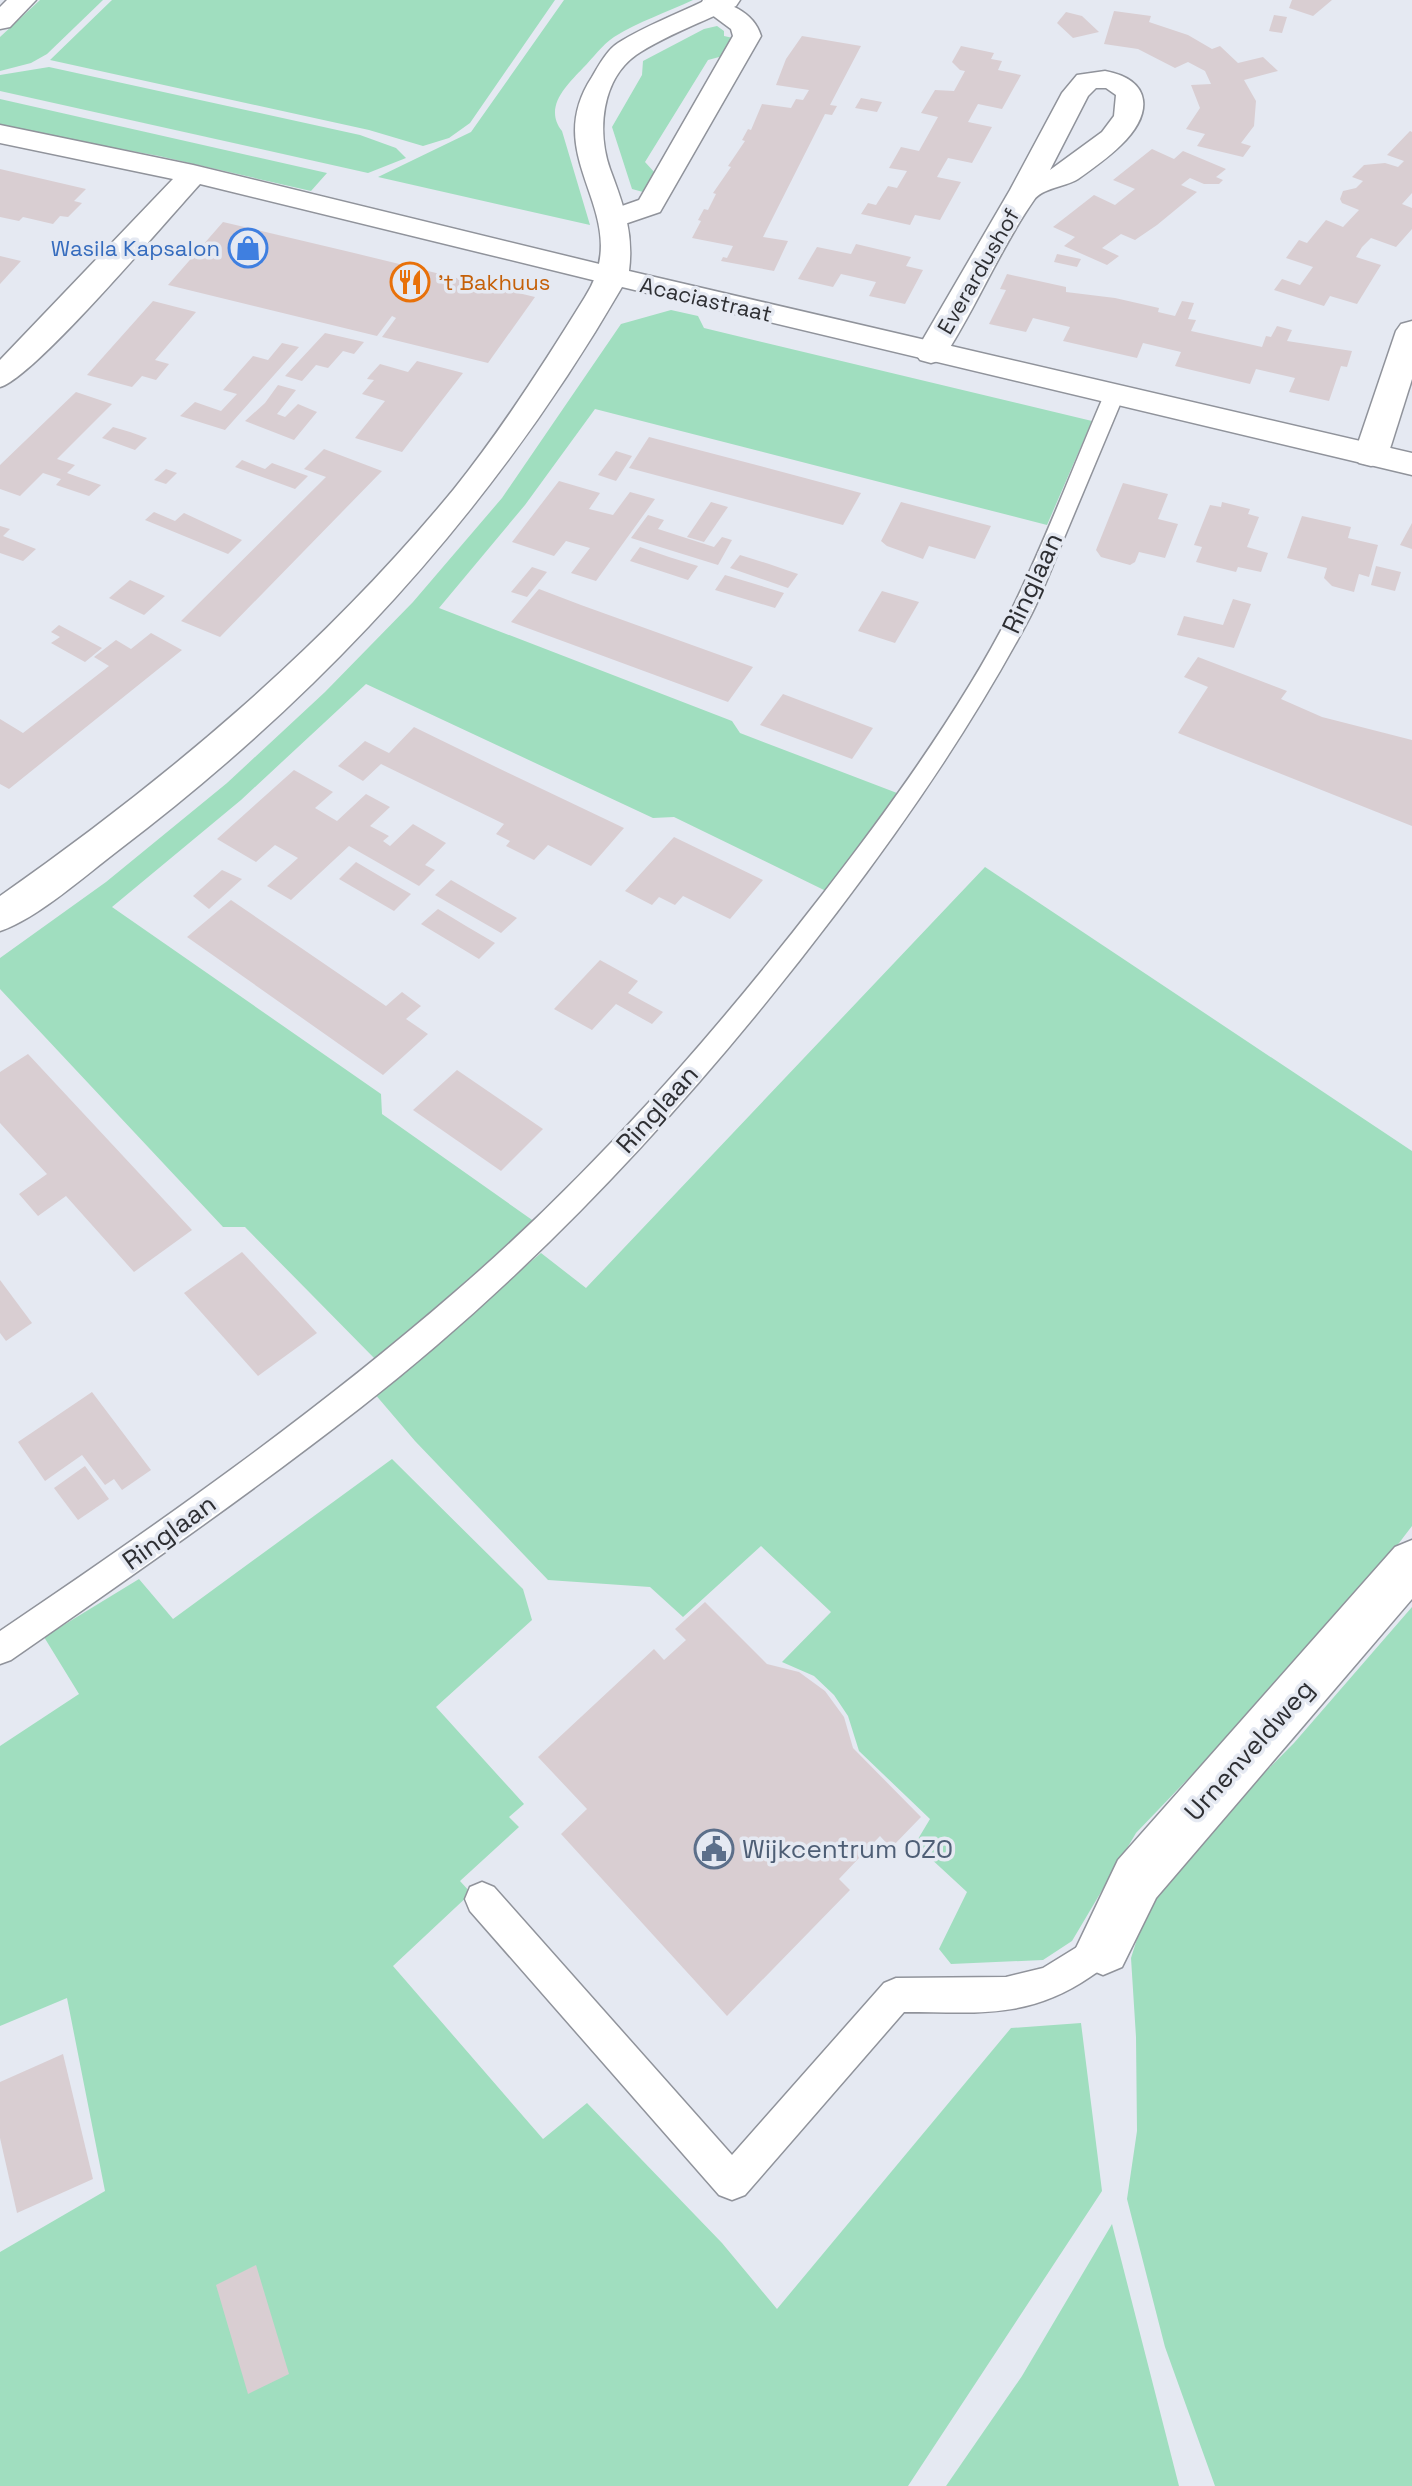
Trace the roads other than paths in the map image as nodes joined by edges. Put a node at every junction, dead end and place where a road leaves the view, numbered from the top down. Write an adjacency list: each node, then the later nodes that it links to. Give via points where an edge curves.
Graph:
1 (23, 0): 3 (street)
2 (720, 3): 7 (street, via 744,25 747,36 650,206); 7 (street, via 626,50 589,102 586,135)
3 (0, 21)
4 (0, 134): 5 (street, Acaciastraat)
5 (193, 174): 8 (street, Acaciastraat); 11 (street)
6 (1025, 190): 12 (street, Everardushof)
7 (613, 219): 8 (street, via 618,235)
8 (613, 276): 12 (street, Acaciastraat); 17 (street, via 467,495 389,584 185,777 73,867)
9 (1412, 331): 15 (street)
10 (0, 337): 11 (street)
11 (32, 348): 13 (street)
12 (931, 353): 14 (street, Acaciastraat)
13 (0, 377)
14 (1114, 395): 15 (street, Acaciastraat); 19 (lane, Ringlaan, via 1021,613 975,694 872,849 763,991 668,1098 549,1223 352,1397)
15 (1371, 455): 16 (street, Acaciastraat)
16 (1412, 464)
17 (0, 916)
18 (1412, 1563): 21 (street, Urnenveldweg, via 1137,1879)
19 (0, 1649)
20 (482, 1899): 21 (lane, via 732,2182 896,1995 1006,1994 1050,1984)
21 (1103, 1948)

